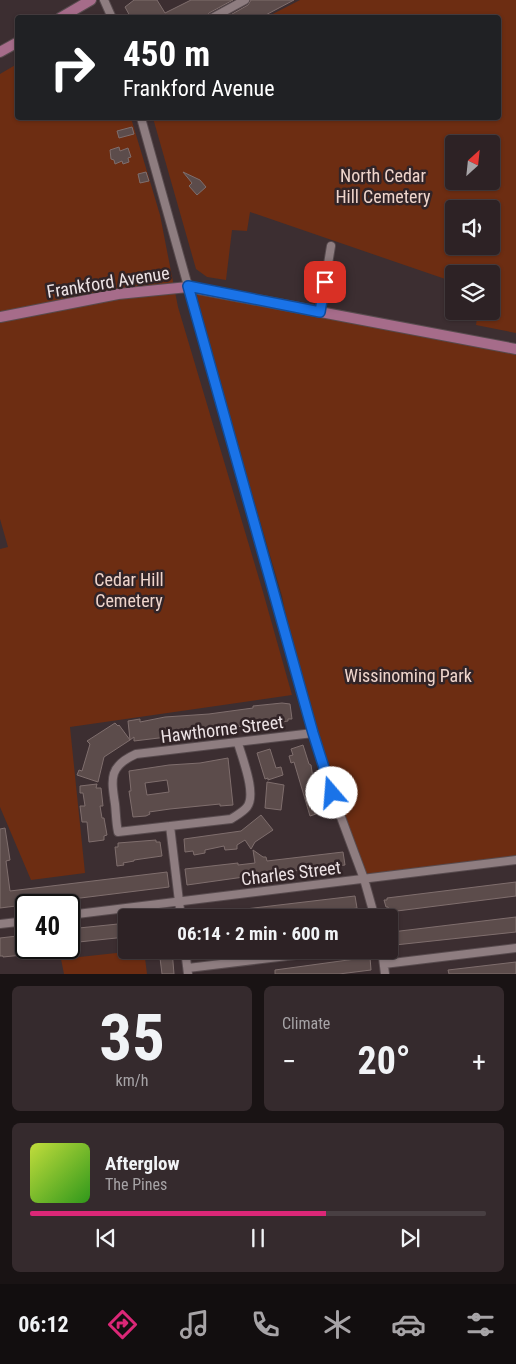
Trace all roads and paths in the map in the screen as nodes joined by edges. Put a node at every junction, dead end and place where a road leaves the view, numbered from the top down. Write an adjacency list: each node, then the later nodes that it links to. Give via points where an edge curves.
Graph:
1 (91, 0): 4 (main road)
2 (104, 0): 5 (street)
3 (245, 0): 6 (street)
4 (65, 15)
5 (111, 15)
6 (218, 15)
7 (15, 44): 8 (main road)
8 (0, 52)
9 (142, 120): 11 (street)
10 (331, 246): 12 (street)
11 (188, 286): 12 (main road, Frankford Avenue); 13 (main road, Frankford Avenue, via 118,294); 15 (street)
12 (320, 312): 14 (main road, Frankford Avenue)
13 (0, 317)
14 (516, 349)
15 (313, 733): 16 (street, Hawthorne Street); 19 (street)
16 (238, 742): 17 (street, via 251,793 245,810 231,819); 17 (street, Hawthorne Street, via 134,755 119,764 112,781 118,832)
17 (170, 826): 20 (street)
18 (516, 860): 19 (street, Charles Street)
19 (364, 879): 20 (street, Charles Street); 22 (street)
20 (179, 902): 21 (street); 23 (street, Charles Street)
21 (180, 909)
22 (372, 909)
23 (80, 914)
24 (15, 922): 25 (street)
25 (0, 924)
26 (516, 948): 29 (street)
27 (274, 959): 30 (street)
28 (383, 959): 29 (street)
29 (384, 964): 31 (street)
30 (188, 971)
31 (385, 974)

